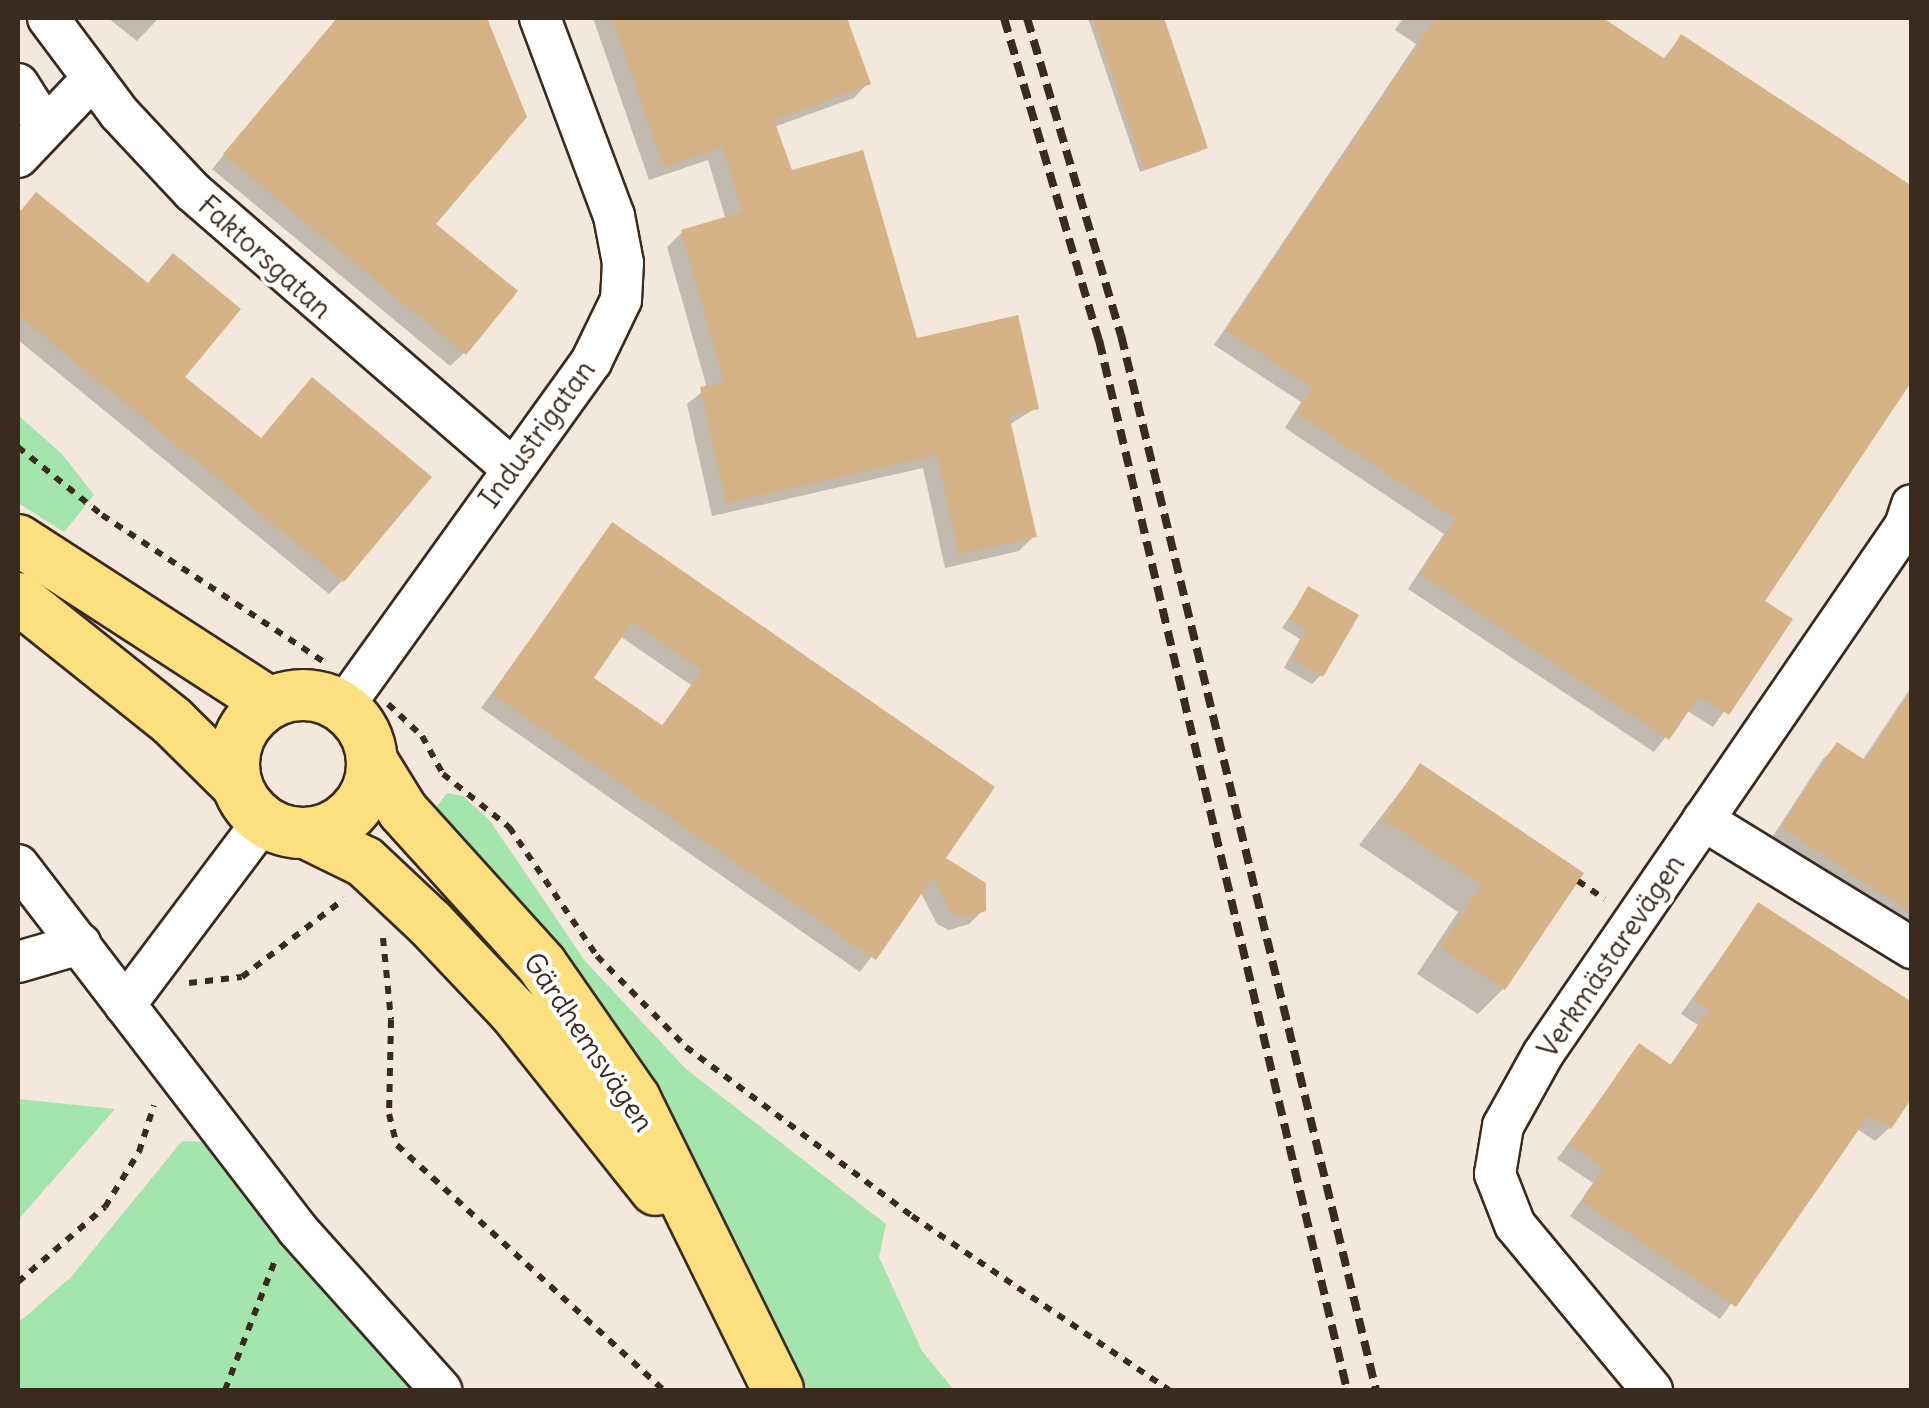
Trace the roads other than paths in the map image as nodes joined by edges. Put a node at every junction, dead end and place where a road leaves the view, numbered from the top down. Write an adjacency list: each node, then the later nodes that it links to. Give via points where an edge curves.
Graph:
1 (48, 18): 3 (street, Faktorsgatan)
2 (540, 18): 7 (street, Industrigatan, via 614,216 624,263 620,300 591,362)
3 (93, 78): 5 (street); 7 (street, Faktorsgatan, via 193,192)
4 (18, 84): 5 (street)
5 (44, 125): 6 (street)
6 (18, 157)
7 (512, 468): 11 (street, Industrigatan)
8 (1909, 519): 15 (street, Verkmästarevägen)
9 (18, 540): 12 (main road)
10 (18, 598): 14 (main road, Gärdhemsvägen, via 172,721)
11 (353, 697): 12 (main road); 13 (main road)
12 (270, 703): 14 (main road, via 242,732 234,758)
13 (372, 760): 14 (main road, via 368,787 354,810 332,826); 21 (main road, Gärdhemsvägen, via 404,810 542,965 635,1099)
14 (269, 813): 20 (street); 21 (main road, Gärdhemsvägen, via 365,862 516,1013)
15 (1704, 820): 18 (street); 24 (street, Verkmästarevägen, via 1543,1054 1502,1126 1495,1174 1515,1225)
16 (18, 866): 17 (street)
17 (80, 944): 19 (street); 20 (street)
18 (1912, 948)
19 (18, 962)
20 (125, 1005): 22 (street, via 298,1230)
21 (736, 1299): 23 (main road, Gärdhemsvägen)
22 (441, 1390)
23 (778, 1390)
24 (1652, 1390)

